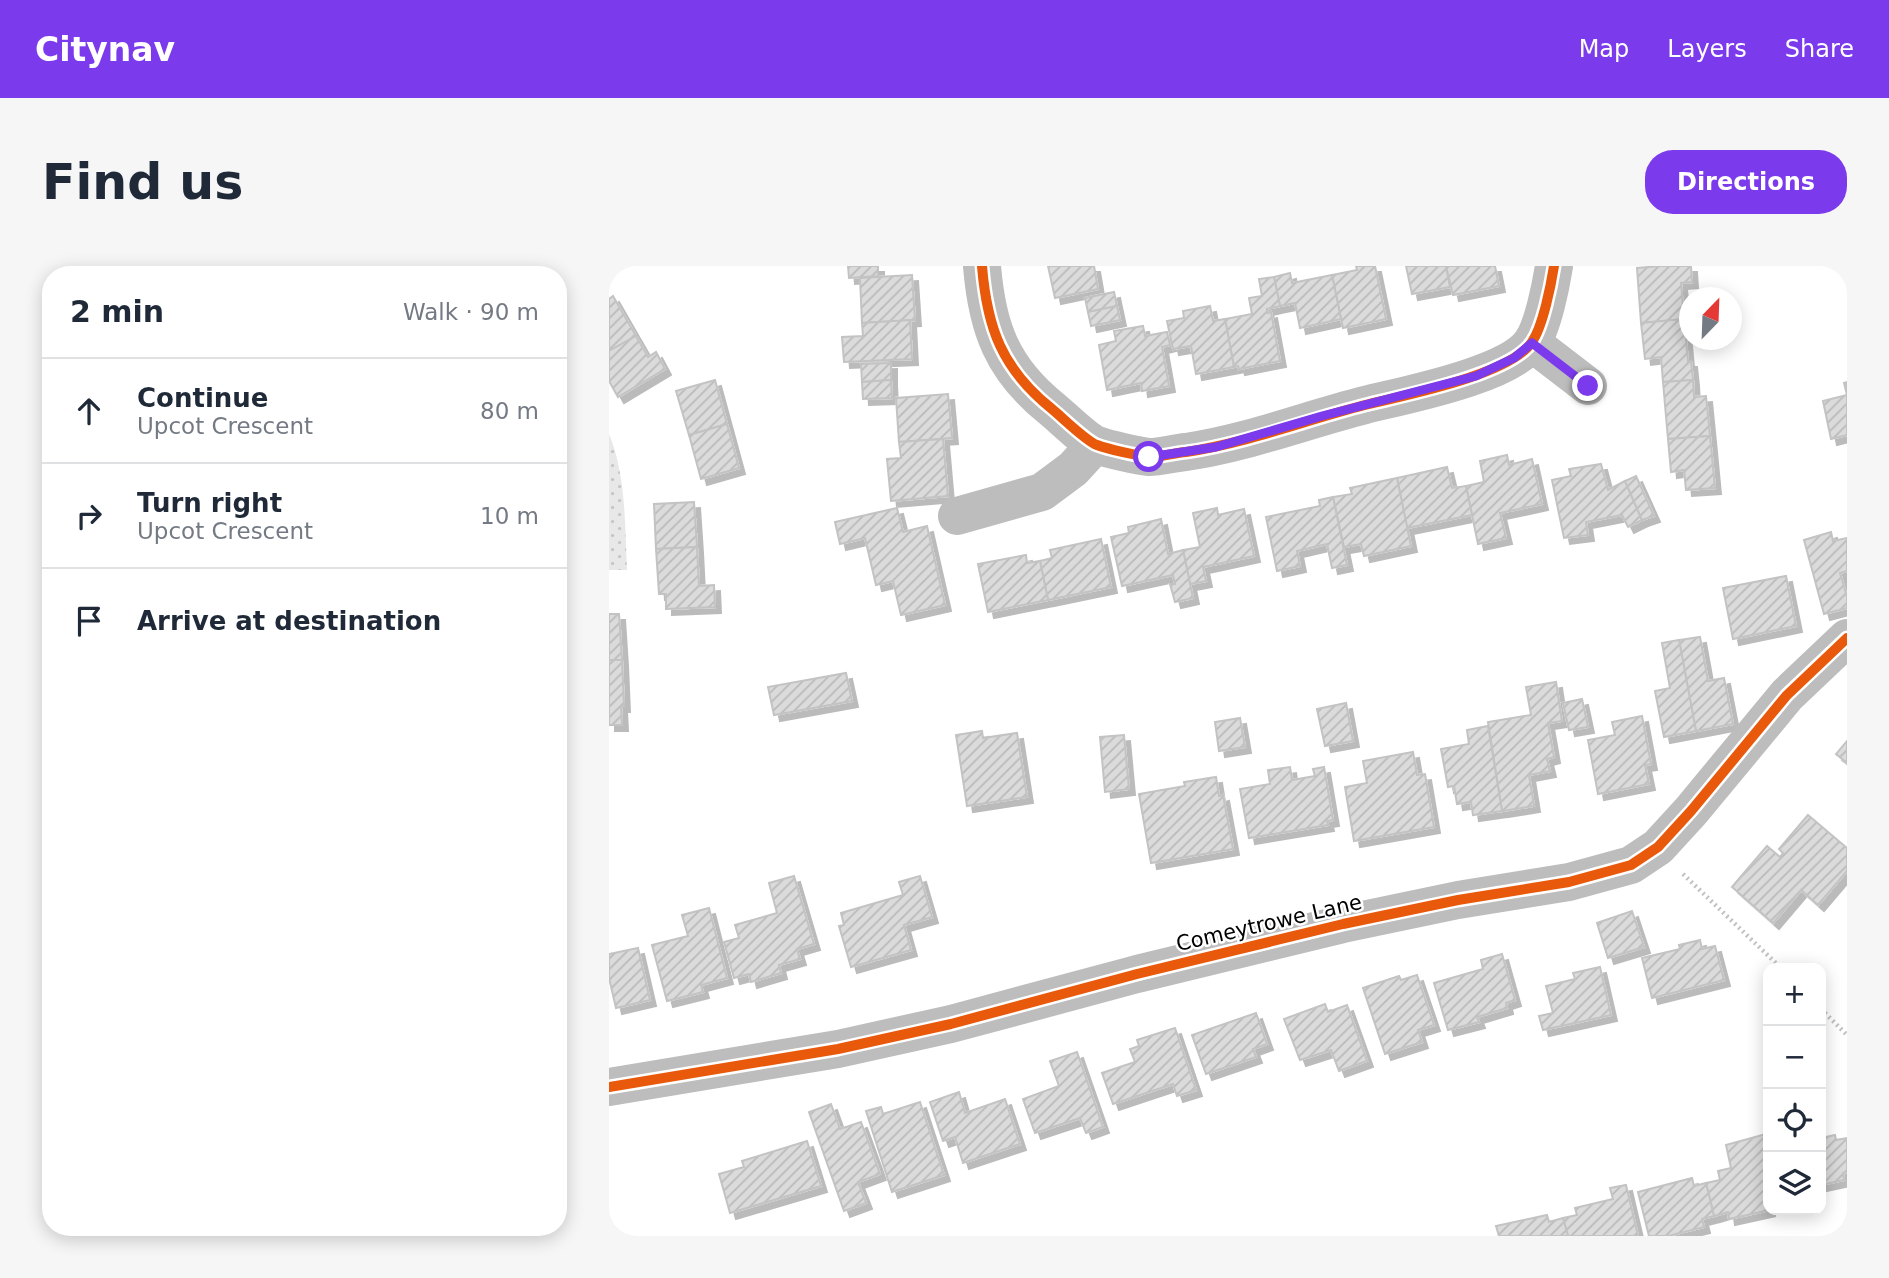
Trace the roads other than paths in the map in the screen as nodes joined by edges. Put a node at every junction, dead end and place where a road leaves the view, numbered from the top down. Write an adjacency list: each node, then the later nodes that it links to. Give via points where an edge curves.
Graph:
1 (982, 266): 5 (street, via 991,324 1004,355 1042,401)
2 (1554, 266): 3 (street, via 1551,290)
3 (1532, 343): 4 (street); 5 (street, via 1514,358 1476,376 1216,447 1149,457)
4 (1588, 386)
5 (1094, 445): 6 (street, via 1073,469 1042,492)
6 (957, 516)
7 (1847, 638): 8 (street, Comeytrowe Lane, via 1787,695 1658,847 1631,865 1569,882 1343,924 838,1049)
8 (609, 1087)

